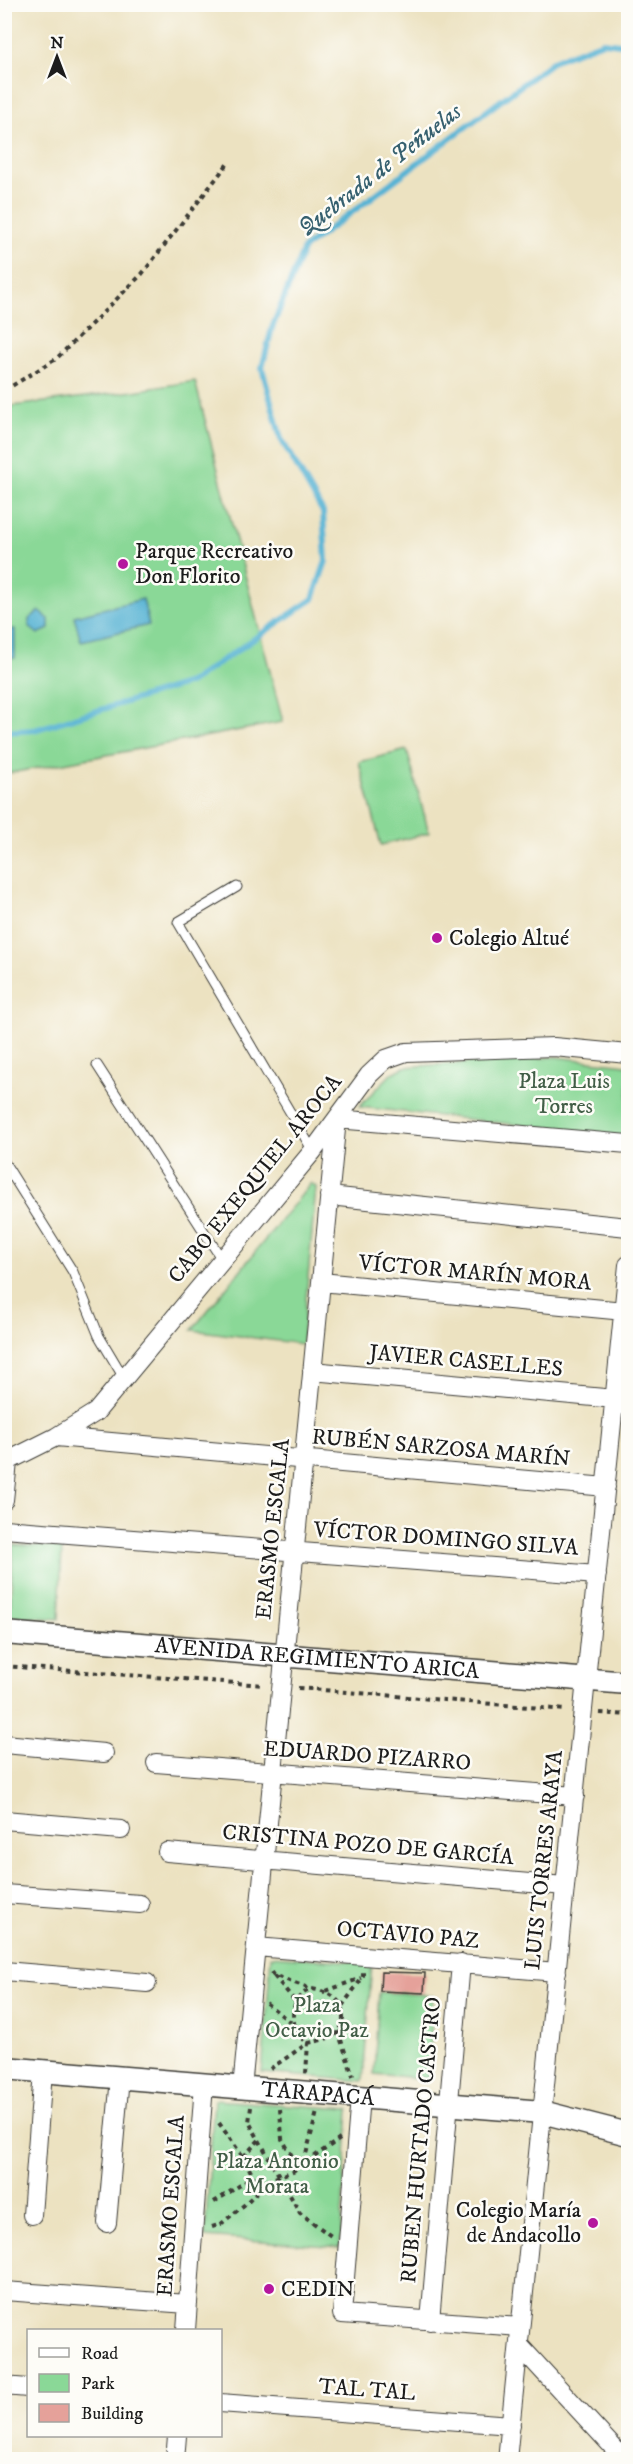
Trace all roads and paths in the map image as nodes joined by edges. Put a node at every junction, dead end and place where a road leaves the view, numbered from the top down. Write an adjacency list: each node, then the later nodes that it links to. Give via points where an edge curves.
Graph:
1 (229, 162): 2 (path, via 142,274 56,359)
2 (4, 387)
3 (237, 886): 8 (lane, via 178,922)
4 (628, 1054): 6 (street, CABO EXEQUIEL AROCA, via 554,1047 406,1052 377,1066)
5 (97, 1065): 12 (lane)
6 (337, 1119): 7 (street); 8 (street, CABO EXEQUIEL AROCA); 10 (street, ERASMO ESCALA)
7 (628, 1144)
8 (313, 1151): 12 (street, CABO EXEQUIEL AROCA)
9 (4, 1162): 18 (lane, via 73,1272 99,1336)
10 (329, 1196): 11 (street); 14 (street, ERASMO ESCALA)
11 (628, 1227)
12 (221, 1258): 18 (street, CABO EXEQUIEL AROCA)
13 (628, 1265): 15 (street, LUIS TORRES ARAYA)
14 (321, 1282): 15 (street, VÍCTOR MARÍN MORA); 17 (street, ERASMO ESCALA)
15 (624, 1311): 16 (street, LUIS TORRES ARAYA)
16 (624, 1361): 19 (street, LUIS TORRES ARAYA)
17 (312, 1371): 19 (street, JAVIER CASELLES); 21 (street, ERASMO ESCALA)
18 (124, 1378): 20 (street, CABO EXEQUIEL AROCA, via 96,1412)
19 (615, 1399): 23 (street, LUIS TORRES ARAYA)
20 (56, 1437): 21 (street, RUBÉN SARZOSA MARÍN); 22 (street, CABO EXEQUIEL AROCA)
21 (304, 1460): 23 (street, RUBÉN SARZOSA MARÍN); 26 (street, ERASMO ESCALA)
22 (6, 1463): 24 (street, CABO EXEQUIEL AROCA)
23 (606, 1487): 27 (street, LUIS TORRES ARAYA)
24 (4, 1500)
25 (4, 1529): 26 (street, VÍCTOR DOMINGO SILVA)
26 (294, 1551): 27 (street, VÍCTOR DOMINGO SILVA); 29 (street, ERASMO ESCALA)
27 (597, 1575): 31 (street, LUIS TORRES ARAYA)
28 (4, 1633): 29 (street, AVENIDA REGIMIENTO ARICA)
29 (284, 1655): 31 (street, AVENIDA REGIMIENTO ARICA); 33 (street, ERASMO ESCALA)
30 (4, 1666): 33 (path)
31 (586, 1679): 32 (street, AVENIDA REGIMIENTO ARICA); 34 (street, LUIS TORRES ARAYA)
32 (628, 1683)
33 (281, 1686): 34 (path); 39 (street, ERASMO ESCALA)
34 (583, 1712): 35 (path); 40 (street, LUIS TORRES ARAYA)
35 (628, 1715)
36 (4, 1744): 37 (street)
37 (104, 1753)
38 (156, 1763): 39 (street, EDUARDO PIZARRO)
39 (273, 1772): 40 (street, EDUARDO PIZARRO); 44 (street, ERASMO ESCALA)
40 (574, 1796): 45 (street, LUIS TORRES ARAYA)
41 (4, 1820): 42 (street)
42 (121, 1830)
43 (167, 1852): 44 (street, CRISTINA POZO DE GARCÍA)
44 (264, 1860): 45 (street, CRISTINA POZO DE GARCÍA); 48 (street, ERASMO ESCALA)
45 (565, 1886): 52 (street, LUIS TORRES ARAYA)
46 (4, 1894): 47 (street)
47 (140, 1904)
48 (256, 1947): 49 (street, OCTAVIO PAZ); 53 (path); 57 (street, ERASMO ESCALA)
49 (365, 1956): 50 (street, OCTAVIO PAZ); 54 (path)
50 (461, 1963): 52 (street, OCTAVIO PAZ); 72 (street, RUBEN HURTADO CASTRO)
51 (4, 1971): 55 (street)
52 (557, 1972): 73 (street, LUIS TORRES ARAYA)
53 (273, 1975): 56 (path); 59 (path)
54 (363, 1977): 58 (path); 60 (path)
55 (147, 1983)
56 (312, 1989): 58 (path); 59 (path)
57 (252, 1991): 61 (path); 68 (street, ERASMO ESCALA)
58 (325, 1991): 60 (path)
59 (295, 2001): 61 (path)
60 (342, 2006): 62 (path, via 343,2022)
61 (294, 2025): 63 (path)
62 (338, 2031): 63 (path); 71 (path)
63 (308, 2043): 68 (path); 70 (path)
64 (4, 2068): 65 (street, TARAPACÁ)
65 (43, 2071): 66 (street, TARAPACÁ); 85 (street)
66 (120, 2077): 67 (street, TARAPACÁ); 86 (street)
67 (204, 2084): 68 (street, TARAPACÁ); 84 (street, ERASMO ESCALA)
68 (247, 2088): 69 (street, TARAPACÁ); 77 (path, via 249,2122)
69 (280, 2091): 70 (street, TARAPACÁ); 80 (path, via 282,2139)
70 (313, 2093): 71 (street, TARAPACÁ); 79 (path)
71 (360, 2097): 72 (street, TARAPACÁ); 75 (street)
72 (448, 2104): 73 (street, TARAPACÁ); 91 (street, RUBEN HURTADO CASTRO)
73 (543, 2112): 76 (street, TARAPACÁ); 93 (street, LUIS TORRES ARAYA)
74 (219, 2117): 78 (path, via 219,2125)
75 (358, 2126): 79 (path); 88 (street)
76 (628, 2134)
77 (259, 2140): 78 (path); 81 (path)
78 (243, 2157): 82 (path)
79 (304, 2162): 80 (path)
80 (298, 2166): 81 (path)
81 (279, 2176): 83 (path); 88 (path, via 300,2213 330,2235)
82 (254, 2177): 83 (path); 84 (path, via 207,2207)
83 (260, 2189): 87 (path, via 220,2224)
84 (195, 2206): 87 (street, ERASMO ESCALA)
85 (32, 2216)
86 (107, 2223)
87 (193, 2230): 90 (street, ERASMO ESCALA)
88 (348, 2239): 91 (street, via 342,2314)
89 (4, 2291): 90 (street)
90 (188, 2304): 92 (street, ERASMO ESCALA)
91 (430, 2320): 93 (street)
92 (186, 2329)
93 (520, 2336): 97 (street, LUIS TORRES ARAYA); 101 (street)
94 (4, 2386): 95 (street)
95 (27, 2388)
96 (222, 2403): 97 (street, TAL TAL)
97 (511, 2425): 100 (street, LUIS TORRES ARAYA)
98 (177, 2437): 99 (street)
99 (175, 2460)
100 (507, 2460)
101 (626, 2460)

